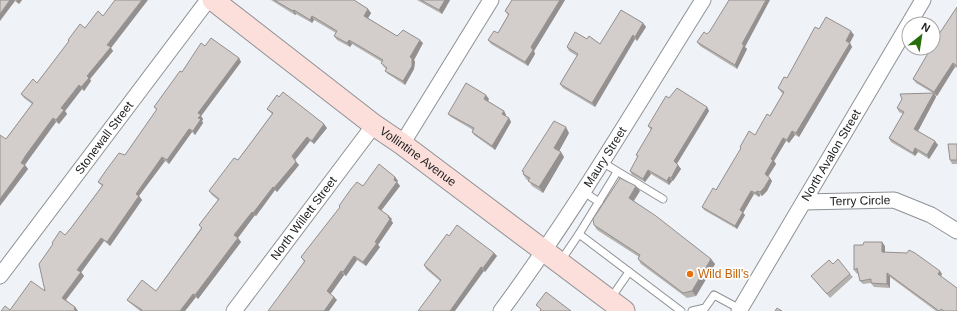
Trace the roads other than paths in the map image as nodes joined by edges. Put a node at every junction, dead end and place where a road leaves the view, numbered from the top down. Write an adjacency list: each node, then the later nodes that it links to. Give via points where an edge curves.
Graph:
1 (208, 0): 18 (street, Stonewall Street)
2 (212, 0): 6 (street, Vollintine Avenue)
3 (491, 0): 7 (street)
4 (703, 0): 8 (street, Maury Street)
5 (923, 0): 13 (street, North Avalon Street)
6 (374, 125): 7 (street, Vollintine Avenue); 21 (street, North Willett Street)
7 (402, 144): 16 (street, Vollintine Avenue)
8 (602, 162): 9 (lane); 10 (street, Maury Street)
9 (617, 172): 11 (lane); 12 (lane)
10 (584, 192): 12 (lane); 16 (street, Maury Street)
11 (663, 199)
12 (599, 202): 15 (lane)
13 (804, 202): 14 (street, Terry Circle, via 894,200 931,215); 20 (street, North Avalon Street)
14 (957, 231)
15 (579, 234): 16 (lane); 17 (lane)
16 (553, 256): 19 (street, Vollintine Avenue); 22 (street, Maury Street)
17 (629, 272): 19 (lane); 23 (lane)
18 (0, 276)
19 (617, 305)
20 (739, 310): 24 (lane, via 714,295 705,308)
21 (234, 311)
22 (501, 311)
23 (681, 311)
24 (692, 311)

